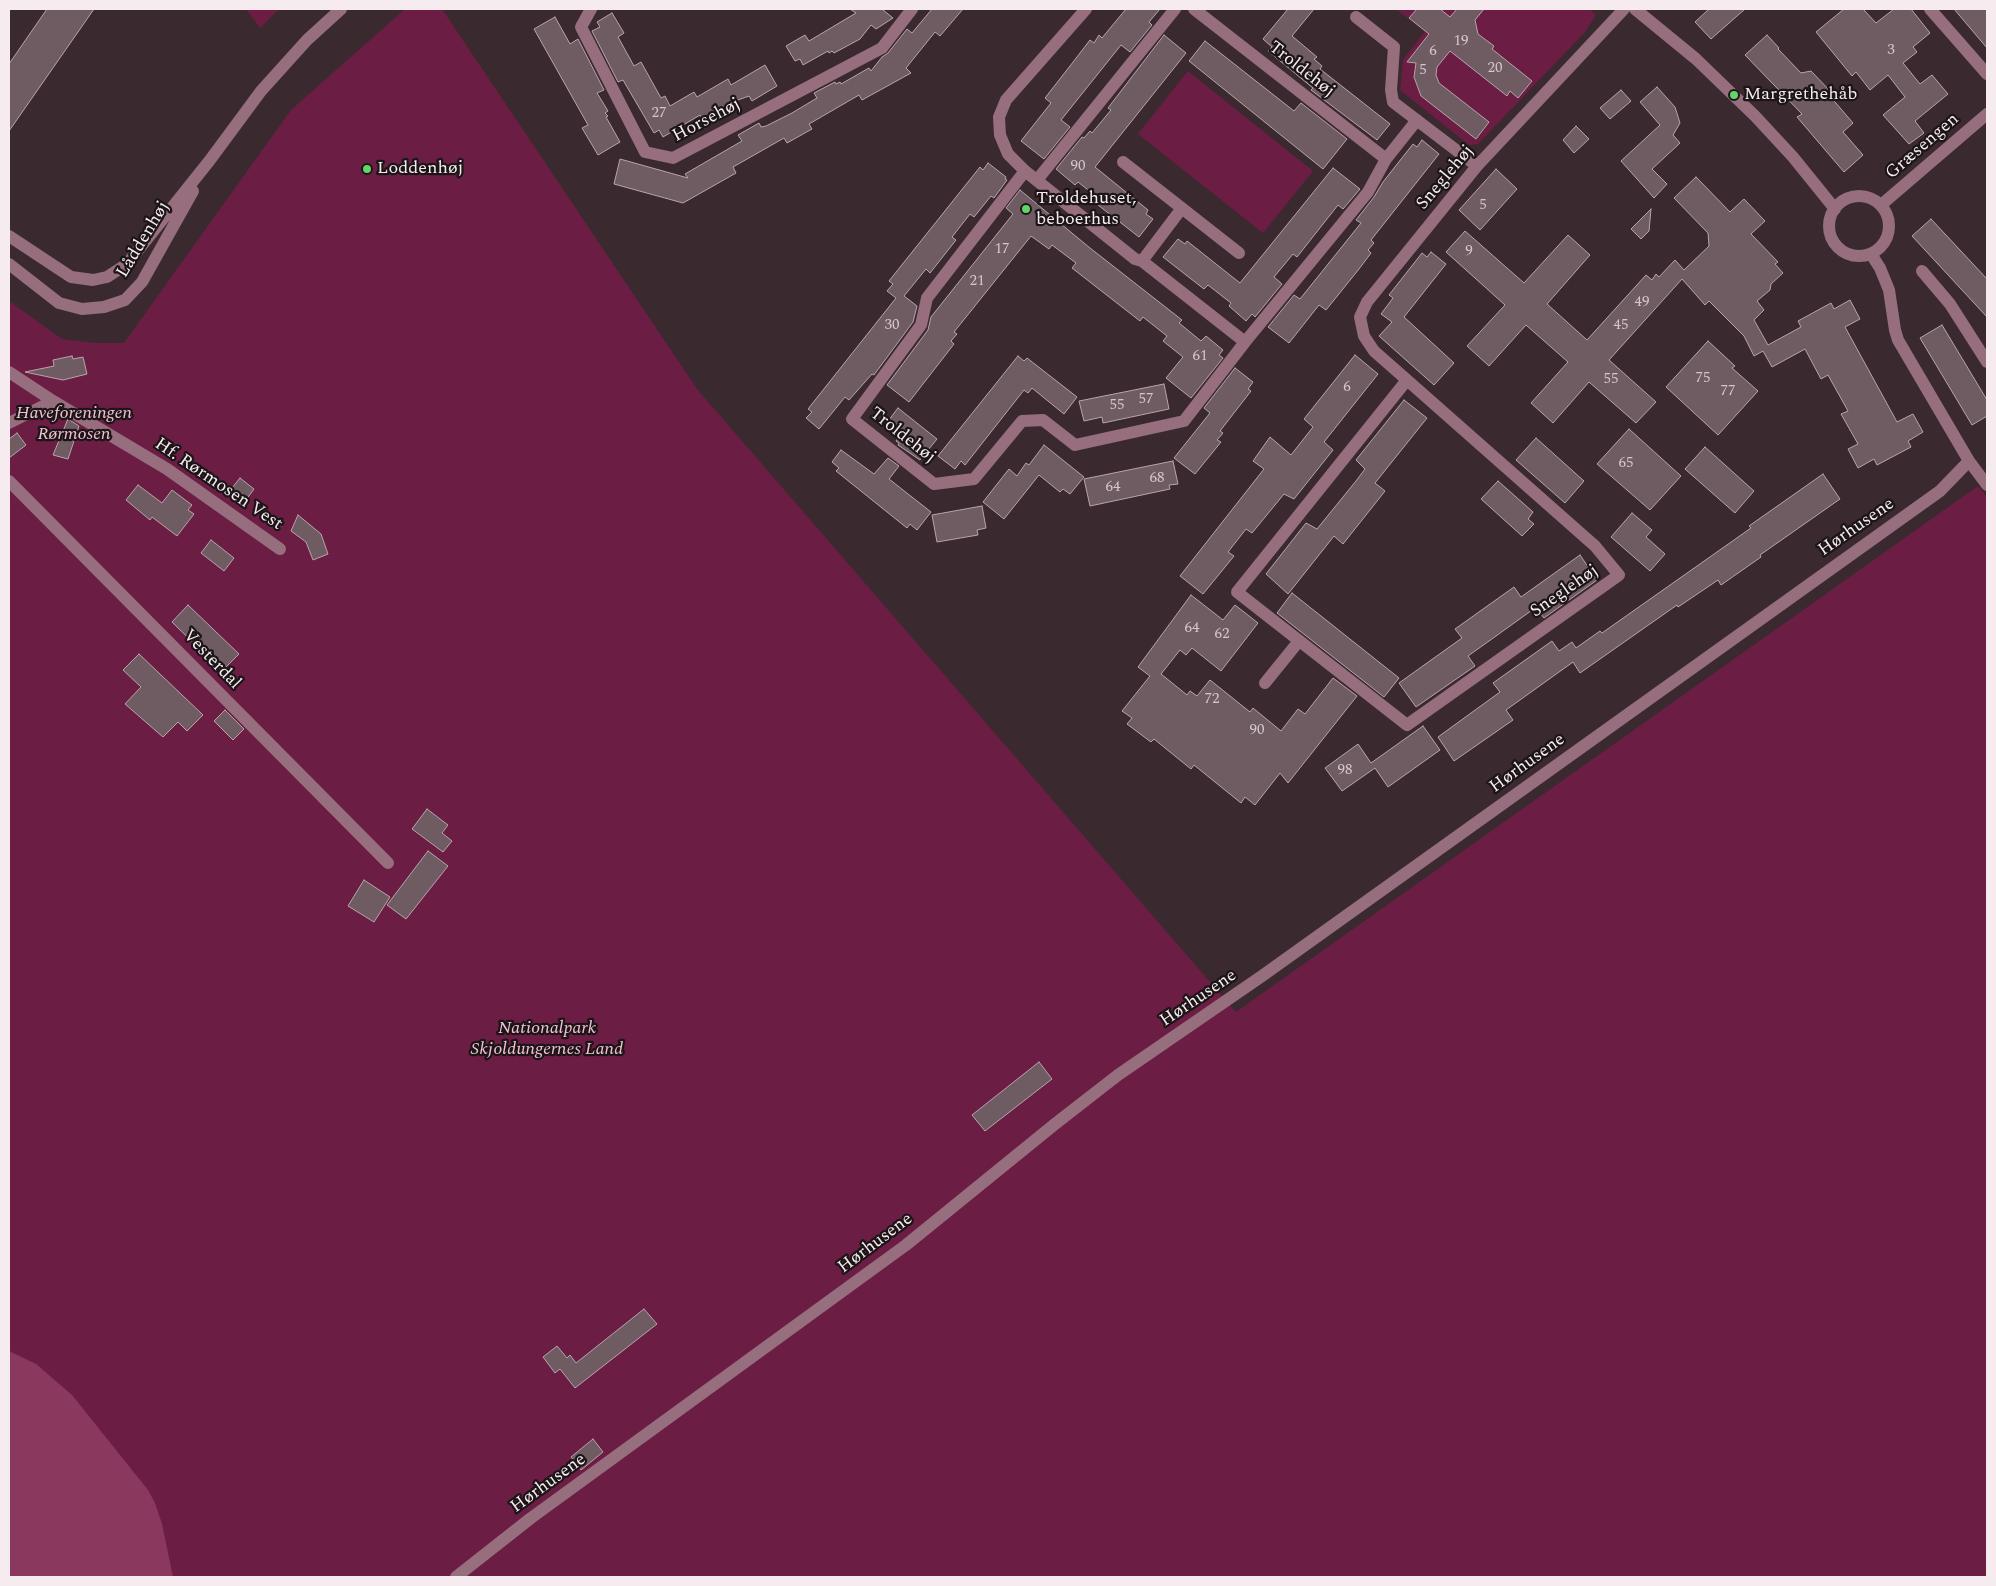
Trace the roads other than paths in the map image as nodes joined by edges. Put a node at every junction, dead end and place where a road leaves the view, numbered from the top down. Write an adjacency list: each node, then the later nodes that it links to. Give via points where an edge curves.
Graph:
1 (342, 9): 15 (street, Låddenhøj, via 306,40 261,90)
2 (591, 9): 3 (street, Horsehøj, via 581,27 645,152 673,158 882,48)
3 (912, 9)
4 (1086, 9): 18 (street, via 1006,100 999,117 1000,135 1008,154)
5 (1175, 9): 19 (street)
6 (1194, 9): 14 (street, Troldehøj)
7 (1624, 9): 17 (street, Sneglehøj)
8 (1635, 9): 22 (street, via 1696,59 1755,116)
9 (1930, 9): 11 (street)
10 (1356, 16): 13 (street, via 1394,46 1393,102)
11 (1987, 74)
12 (1987, 114): 20 (street, Græsengen)
13 (1417, 120): 14 (street, Troldehøj); 17 (street)
14 (1386, 159): 29 (street, Troldehøj, via 1368,192)
15 (210, 160): 23 (street, Låddenhøj, via 126,264 107,277 93,280 71,277); 27 (street, Låddenhøj, via 142,282 125,300 104,308 82,309 59,302)
16 (1123, 162): 21 (street)
17 (1477, 166): 32 (street, Sneglehøj, via 1367,302 1360,317 1364,336 1374,351)
18 (1025, 171): 19 (street); 29 (street, Troldehøj, via 928,298 921,325 852,419 934,484 974,479 1022,421 1043,420 1075,445 1184,421)
19 (1037, 180): 26 (street, via 1135,259)
20 (1881, 205): 22 (street, via 1857,196 1841,202); 25 (street, via 1889,228 1884,244)
21 (1182, 208): 24 (street); 26 (street)
22 (1835, 209): 25 (street, via 1830,219 1830,230 1840,249 1860,256)
23 (9, 236)
24 (1239, 253)
25 (1871, 254): 35 (street, via 1889,290 1898,340)
26 (1142, 261): 29 (street)
27 (9, 264)
28 (1922, 271): 30 (street, via 1950,304)
29 (1245, 342)
30 (1987, 362)
31 (9, 372): 33 (street, Hf. Rørmosen Vest)
32 (1407, 380): 39 (street, Sneglehøj, via 1237,592); 39 (street, Sneglehøj, via 1595,546 1619,575 1407,725)
33 (53, 401): 34 (street); 38 (street, Hf. Rørmosen Vest, via 167,469)
34 (9, 424)
35 (1969, 461): 37 (street); 42 (street, Hørhusene, via 1940,492 1270,971 1118,1075 906,1245 531,1518)
36 (9, 481): 41 (street, Vesterdal)
37 (1987, 485)
38 (280, 549)
39 (1299, 641): 40 (street)
40 (1265, 683)
41 (388, 863)
42 (456, 1577)

